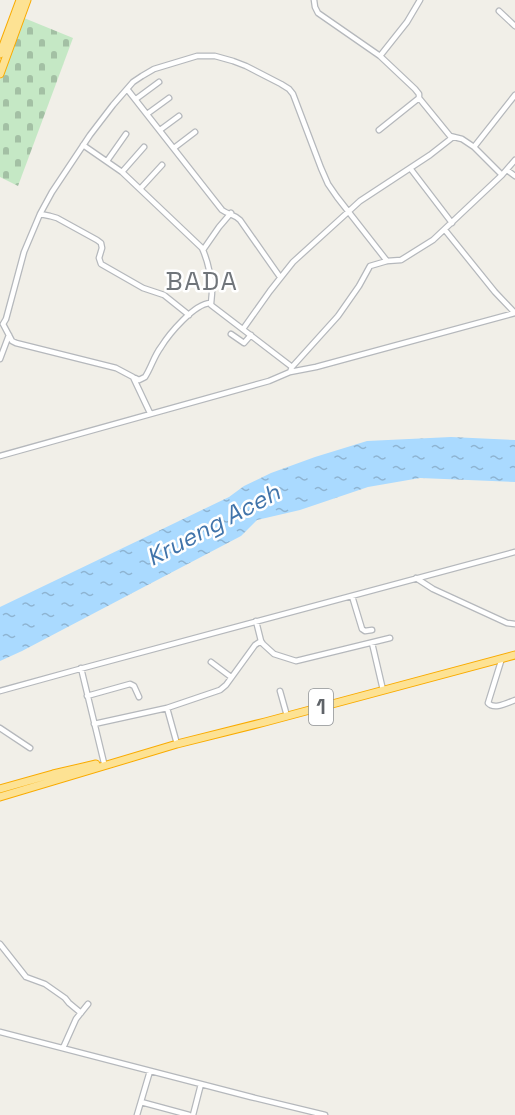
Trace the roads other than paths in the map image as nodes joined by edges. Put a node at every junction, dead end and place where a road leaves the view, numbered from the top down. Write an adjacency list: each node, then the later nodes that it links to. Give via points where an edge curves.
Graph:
1 (20, 0): 7 (highway)
2 (27, 0): 9 (highway)
3 (314, 0): 8 (street, via 318,13)
4 (420, 0): 8 (street)
5 (499, 11): 6 (street)
6 (515, 26)
7 (0, 54)
8 (380, 56): 14 (street, via 415,89)
9 (0, 74)
10 (159, 82): 15 (street)
11 (127, 89): 15 (street); 23 (street); 36 (street, via 154,69 204,55 233,61 281,84 291,91 328,184)
12 (515, 95): 25 (street)
13 (169, 98): 16 (street)
14 (419, 98): 19 (street); 22 (street)
15 (136, 99): 16 (street)
16 (147, 114): 18 (street)
17 (179, 116): 18 (street)
18 (160, 130): 26 (street)
19 (380, 130)
20 (195, 132): 26 (street)
21 (126, 134): 28 (street)
22 (453, 137): 25 (street); 30 (street)
23 (83, 145): 28 (street); 38 (street)
24 (144, 147): 32 (street)
25 (474, 147): 33 (street)
26 (174, 148): 37 (street, via 222,210)
27 (515, 160): 31 (street)
28 (107, 161): 32 (street)
29 (162, 165): 35 (street)
30 (410, 168): 36 (street); 39 (street)
31 (507, 170): 33 (street); 34 (street)
32 (122, 172): 35 (street)
33 (502, 175): 39 (street)
34 (515, 176)
35 (140, 189): 41 (street)
36 (348, 212): 42 (street); 43 (street)
37 (231, 213): 41 (street); 43 (street, via 244,225)
38 (40, 214): 46 (street, via 57,218 97,240 102,248 101,264 164,295); 47 (street)
39 (452, 223): 40 (street)
40 (445, 230): 42 (street, via 401,260); 45 (street)
41 (203, 250): 44 (street, via 212,294)
42 (387, 261): 53 (street, via 370,266 338,316)
43 (280, 277): 48 (street)
44 (210, 303): 46 (street); 48 (street)
45 (515, 313): 53 (street, via 316,367)
46 (189, 315): 54 (street, via 161,346 145,377)
47 (2, 324): 50 (street)
48 (243, 329): 51 (street)
49 (231, 334): 51 (street, via 244,344)
50 (9, 335): 52 (street); 54 (street, via 16,343 116,368)
51 (251, 335): 53 (street)
52 (0, 359)
53 (291, 370): 55 (street, via 269,381)
54 (133, 377): 55 (street)
55 (150, 413): 56 (street)
56 (0, 456)
57 (515, 552): 58 (street)
58 (416, 578): 59 (street); 61 (street)
59 (352, 596): 60 (street); 62 (street, via 362,629)
60 (256, 621): 64 (street); 69 (street)
61 (515, 624)
62 (372, 630)
63 (390, 638): 65 (street)
64 (261, 641): 65 (street, via 274,654 296,661); 70 (street)
65 (372, 643): 72 (street)
66 (515, 655): 67 (highway, 1)
67 (502, 658): 72 (highway, 1); 76 (street, via 488,703 494,706)
68 (211, 662): 70 (street)
69 (81, 668): 73 (street); 74 (street)
70 (231, 677): 77 (street, via 220,690)
71 (280, 690): 78 (street)
72 (383, 690): 78 (highway, 1)
73 (0, 692)
74 (87, 696): 75 (street, via 130,684); 79 (street)
75 (139, 697)
76 (515, 700)
77 (167, 708): 79 (street); 81 (street)
78 (287, 716): 81 (highway, 1)
79 (94, 724): 84 (street)
80 (0, 728): 82 (street)
81 (177, 744): 83 (highway, 1)
82 (30, 748)
83 (127, 759): 84 (highway, 1); 86 (highway, 1)
84 (104, 763): 85 (highway, 1)
85 (0, 789)
86 (0, 797)
87 (0, 944): 89 (street, via 26,977 45,984)
88 (88, 1004): 89 (street)
89 (81, 1013): 91 (street)
90 (0, 1032): 91 (street)
91 (63, 1048): 92 (street)
92 (150, 1071): 93 (street); 94 (street)
93 (201, 1083): 95 (street); 98 (street)
94 (141, 1102): 96 (street); 97 (street)
95 (297, 1108): 99 (street); 100 (street)
96 (137, 1115)
97 (189, 1115)
98 (193, 1115)
99 (294, 1115)
100 (325, 1115)

